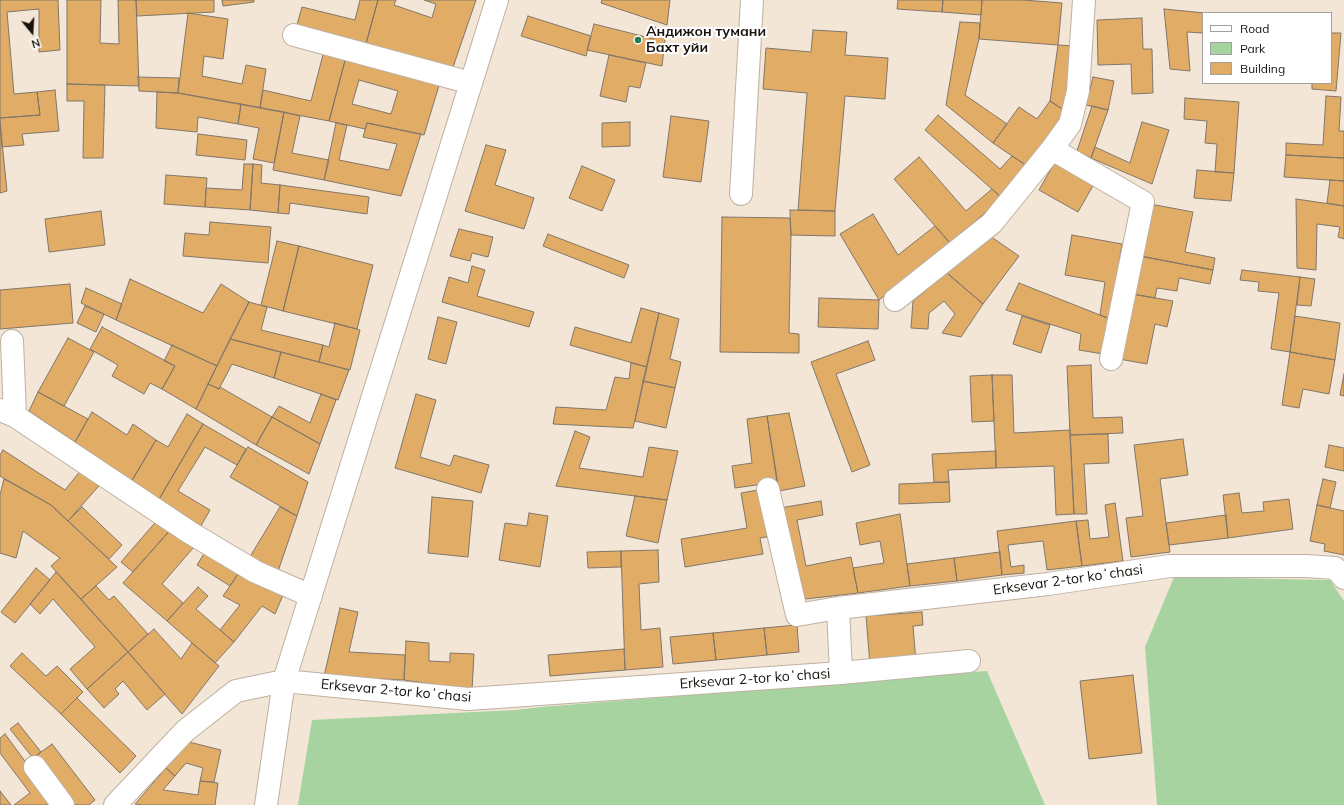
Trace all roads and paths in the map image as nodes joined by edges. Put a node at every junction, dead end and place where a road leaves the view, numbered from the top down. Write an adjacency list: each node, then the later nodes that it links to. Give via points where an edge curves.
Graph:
1 (497, 0): 5 (street)
2 (752, 0): 7 (street)
3 (1084, 0): 6 (street, via 1078,91 1070,124)
4 (294, 35): 5 (street)
5 (471, 83): 14 (street)
6 (1052, 149): 8 (street, via 992,223); 10 (street, via 1143,202)
7 (741, 194)
8 (894, 300)
9 (12, 341): 11 (street)
10 (1111, 359)
11 (7, 413): 14 (street, via 189,532 256,572)
12 (768, 488): 15 (street, via 797,615)
13 (1344, 578): 15 (street, Erksevar 2-tor koʻchasi, via 1335,568 1306,566 1170,566 1048,584)
14 (311, 596): 18 (street)
15 (838, 608): 17 (street, Erksevar 2-tor koʻchasi)
16 (969, 661): 17 (street)
17 (841, 673): 18 (street, Erksevar 2-tor koʻchasi, via 468,699)
18 (284, 681): 21 (street, Erksevar 2-tor koʻchasi, via 236,691 185,731); 22 (street)
19 (35, 766): 20 (street)
20 (63, 805)
21 (115, 805)
22 (266, 805)

